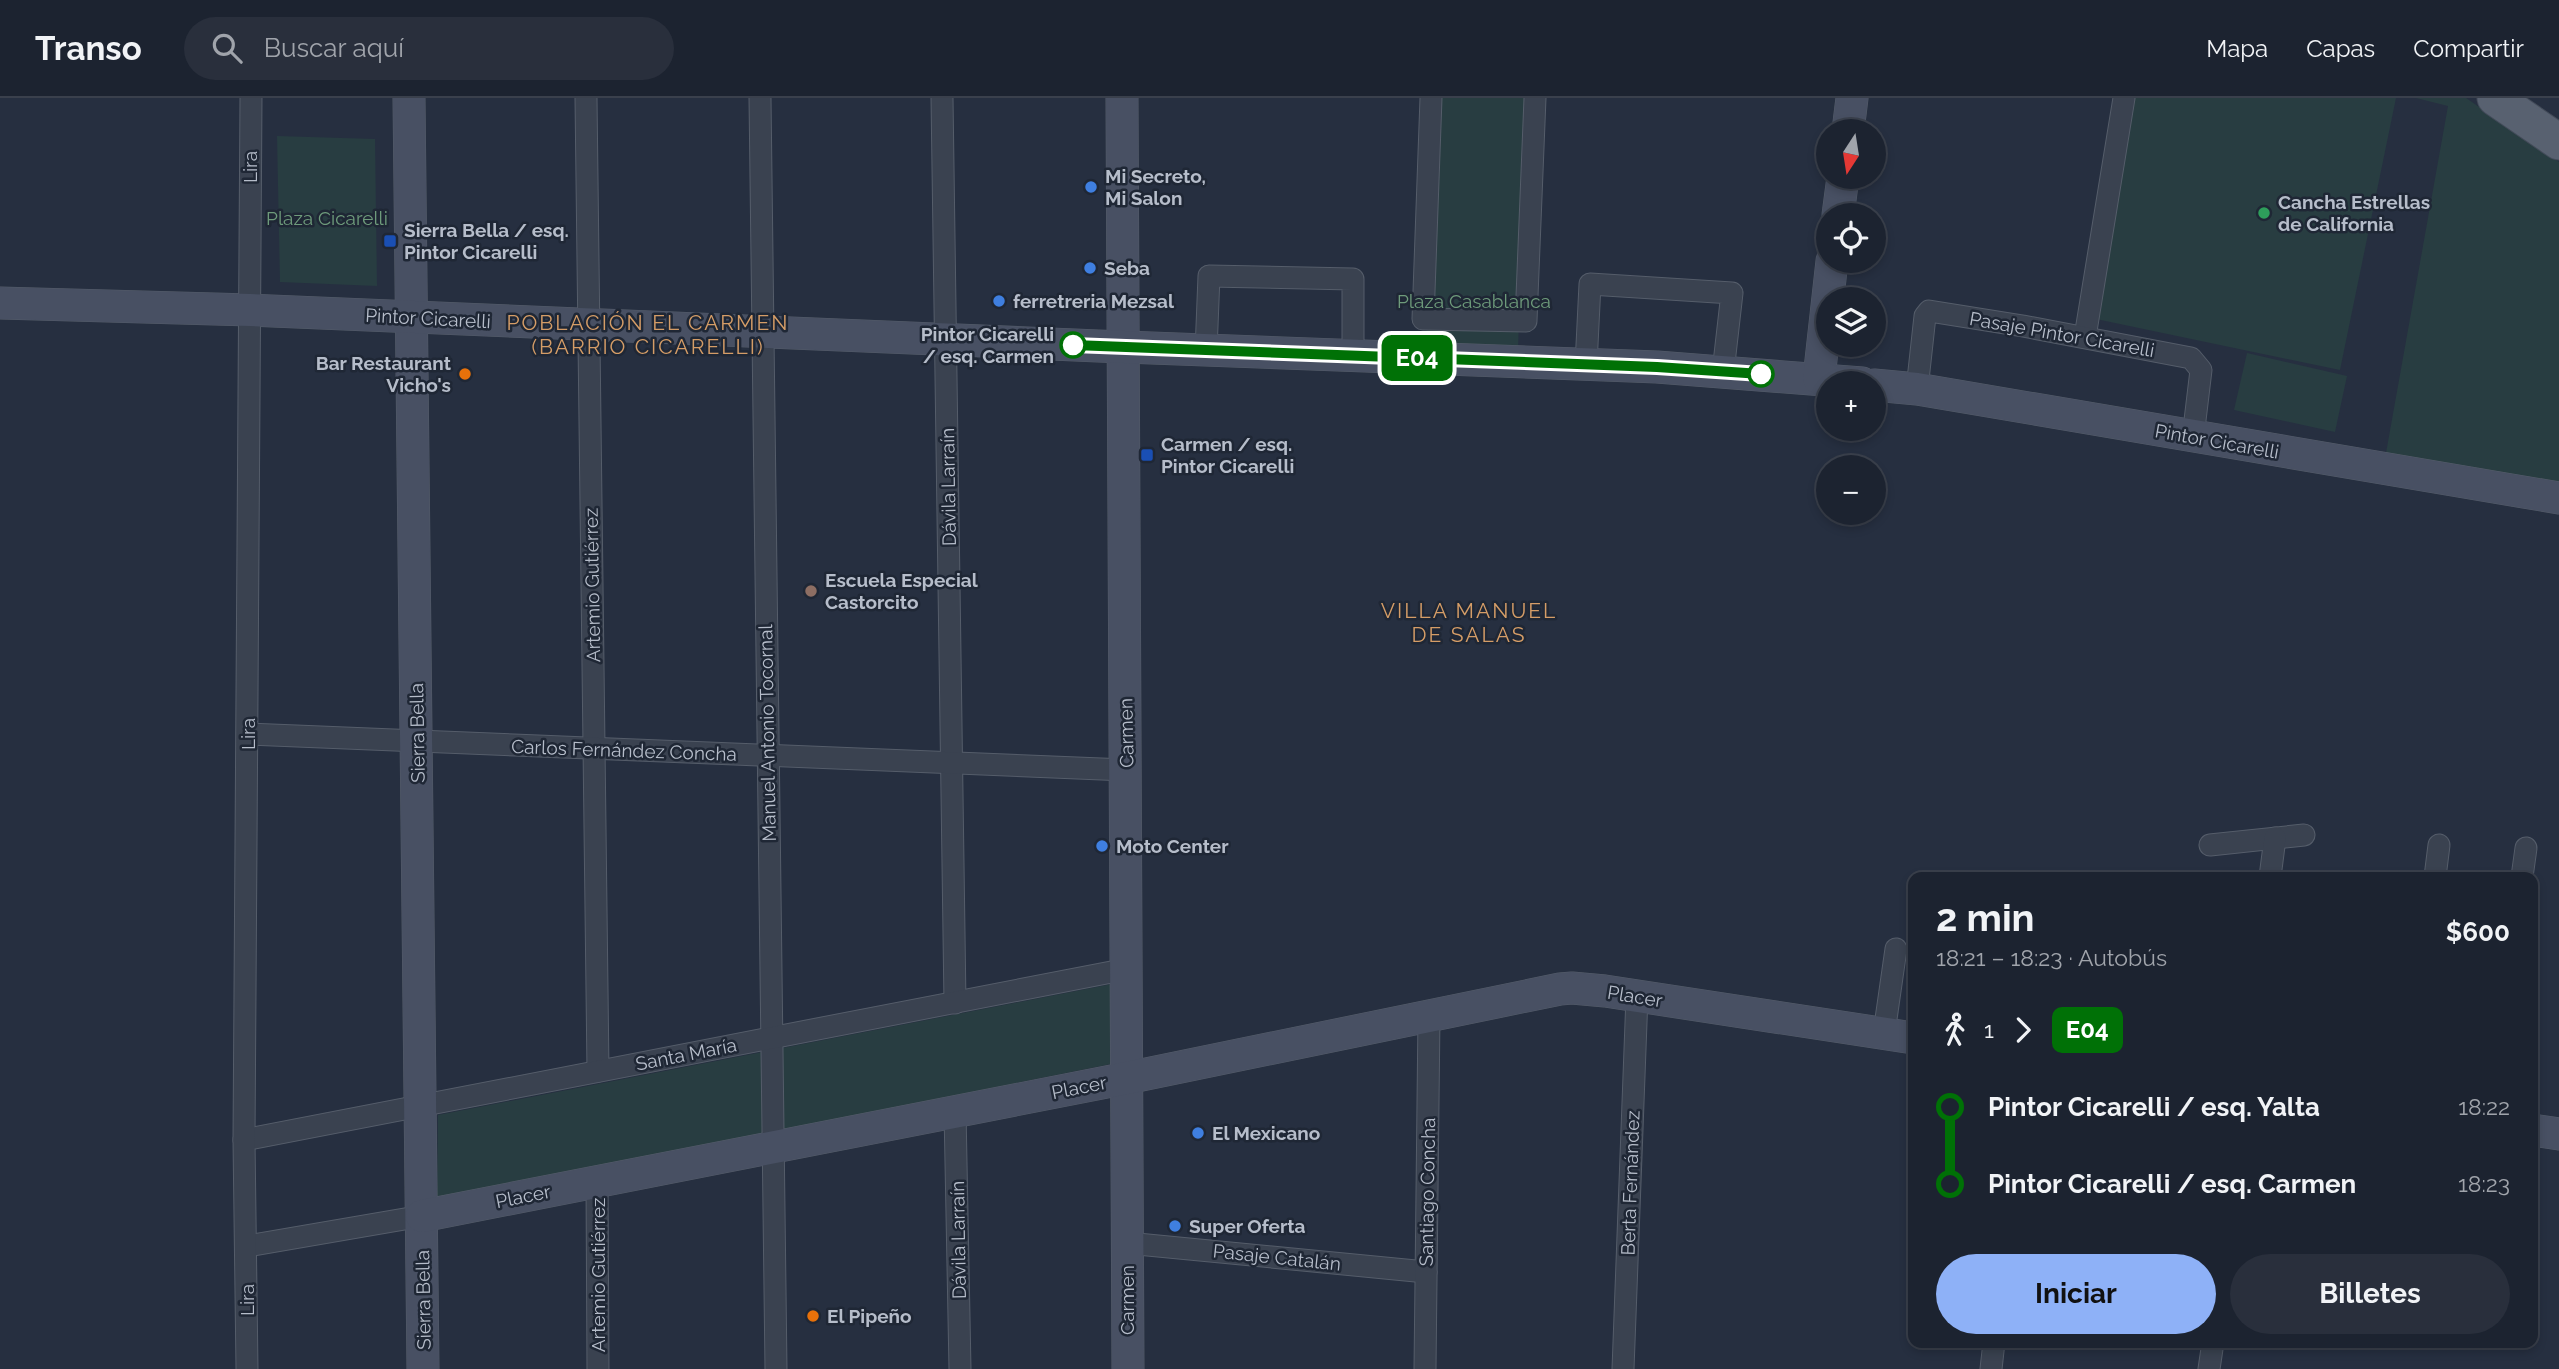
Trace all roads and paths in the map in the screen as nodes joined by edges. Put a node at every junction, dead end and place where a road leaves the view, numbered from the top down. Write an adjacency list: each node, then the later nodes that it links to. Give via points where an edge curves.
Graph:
1 (251, 98): 16 (street, Lira)
2 (409, 98): 17 (street, Sierra Bella)
3 (586, 98): 18 (street, Artemio Gutiérrez)
4 (760, 98): 19 (street, Manuel Antonio Tocornal)
5 (942, 98): 21 (street, Dávila Larraín)
6 (1122, 98): 22 (street, Carmen)
7 (1432, 98): 8 (street, via 1423,319 1526,321)
8 (1535, 98)
9 (1852, 98): 12 (street)
10 (2124, 98): 20 (street)
11 (2495, 98): 13 (main road)
12 (1849, 119)
13 (2559, 142)
14 (1831, 273): 26 (street)
15 (0, 303): 16 (street, Pintor Cicarelli)
16 (250, 310): 17 (street, Pintor Cicarelli); 33 (street, Lira)
17 (412, 317): 18 (street, Pintor Cicarelli); 34 (street, Sierra Bella)
18 (588, 325): 19 (street, Pintor Cicarelli); 35 (street, Artemio Gutiérrez)
19 (762, 332): 21 (street, Pintor Cicarelli); 36 (street, Manuel Antonio Tocornal)
20 (2085, 337): 30 (street, Pasaje Pintor Cicarelli, via 1929,311); 31 (street, Pasaje Pintor Cicarelli, via 2191,358 2200,370)
21 (946, 340): 22 (street, Pintor Cicarelli); 37 (street, Dávila Larraín)
22 (1123, 347): 23 (street, Pintor Cicarelli); 38 (street, Carmen)
23 (1206, 351): 24 (street, Pintor Cicarelli); 24 (street, via 1209,276 1353,279)
24 (1353, 356): 25 (street, Pintor Cicarelli)
25 (1586, 365): 27 (street, Pintor Cicarelli); 27 (street, via 1590,284 1732,293)
26 (1820, 371)
27 (1723, 372): 28 (street, Pintor Cicarelli)
28 (1816, 379)
29 (1886, 386): 30 (street, Pintor Cicarelli)
30 (1917, 389): 31 (street, Pintor Cicarelli)
31 (2193, 437): 32 (street, Pintor Cicarelli)
32 (2559, 498)
33 (248, 734): 34 (street, Carlos Fernández Concha); 60 (street, Lira)
34 (417, 741): 35 (street, Carlos Fernández Concha); 56 (street, Sierra Bella)
35 (594, 748): 36 (street, Carlos Fernández Concha); 54 (street, Artemio Gutiérrez)
36 (768, 755): 37 (street, Carlos Fernández Concha); 53 (street, Manuel Antonio Tocornal)
37 (952, 763): 38 (street, Carlos Fernández Concha); 50 (street, Dávila Larraín)
38 (1126, 770): 48 (street, Carmen)
39 (2304, 835): 40 (street)
40 (2275, 838): 41 (street); 44 (street)
41 (2210, 845)
42 (2439, 845): 45 (street)
43 (2526, 848): 46 (street)
44 (2271, 872)
45 (2436, 872)
46 (2523, 872)
47 (1896, 949): 52 (street)
48 (1128, 969): 50 (street, Santa María); 55 (street, Carmen)
49 (1637, 996): 51 (street, Placer, via 1572,988); 52 (street, Placer); 76 (street, Berta Fernández)
50 (955, 1003): 53 (street, Santa María)
51 (1429, 1015): 55 (street, Placer); 66 (street, Santiago Concha)
52 (1898, 1035)
53 (771, 1038): 54 (street, Santa María); 61 (street, Manuel Antonio Tocornal)
54 (598, 1071): 56 (street, Santa María)
55 (1127, 1077): 57 (street, Placer); 64 (street, Carmen)
56 (421, 1106): 60 (street, Santa María); 63 (street, Sierra Bella)
57 (955, 1111): 61 (street, Placer); 73 (street, Dávila Larraín)
58 (2538, 1131): 59 (street)
59 (2559, 1134)
60 (244, 1140): 65 (street, Lira)
61 (772, 1147): 62 (street, Placer); 72 (street, Manuel Antonio Tocornal)
62 (597, 1182): 63 (street, Placer); 71 (street, Artemio Gutiérrez)
63 (422, 1216): 65 (street, Placer); 70 (street, Sierra Bella)
64 (1127, 1243): 66 (street, Pasaje Catalán); 74 (street, Carmen)
65 (247, 1246): 69 (street, Lira)
66 (1426, 1272): 75 (street, Santiago Concha)
67 (1993, 1348): 77 (street)
68 (2212, 1348): 78 (street)
69 (247, 1369)
70 (424, 1369)
71 (598, 1369)
72 (776, 1369)
73 (960, 1369)
74 (1128, 1369)
75 (1425, 1369)
76 (1623, 1369)
77 (1991, 1369)
78 (2209, 1369)

